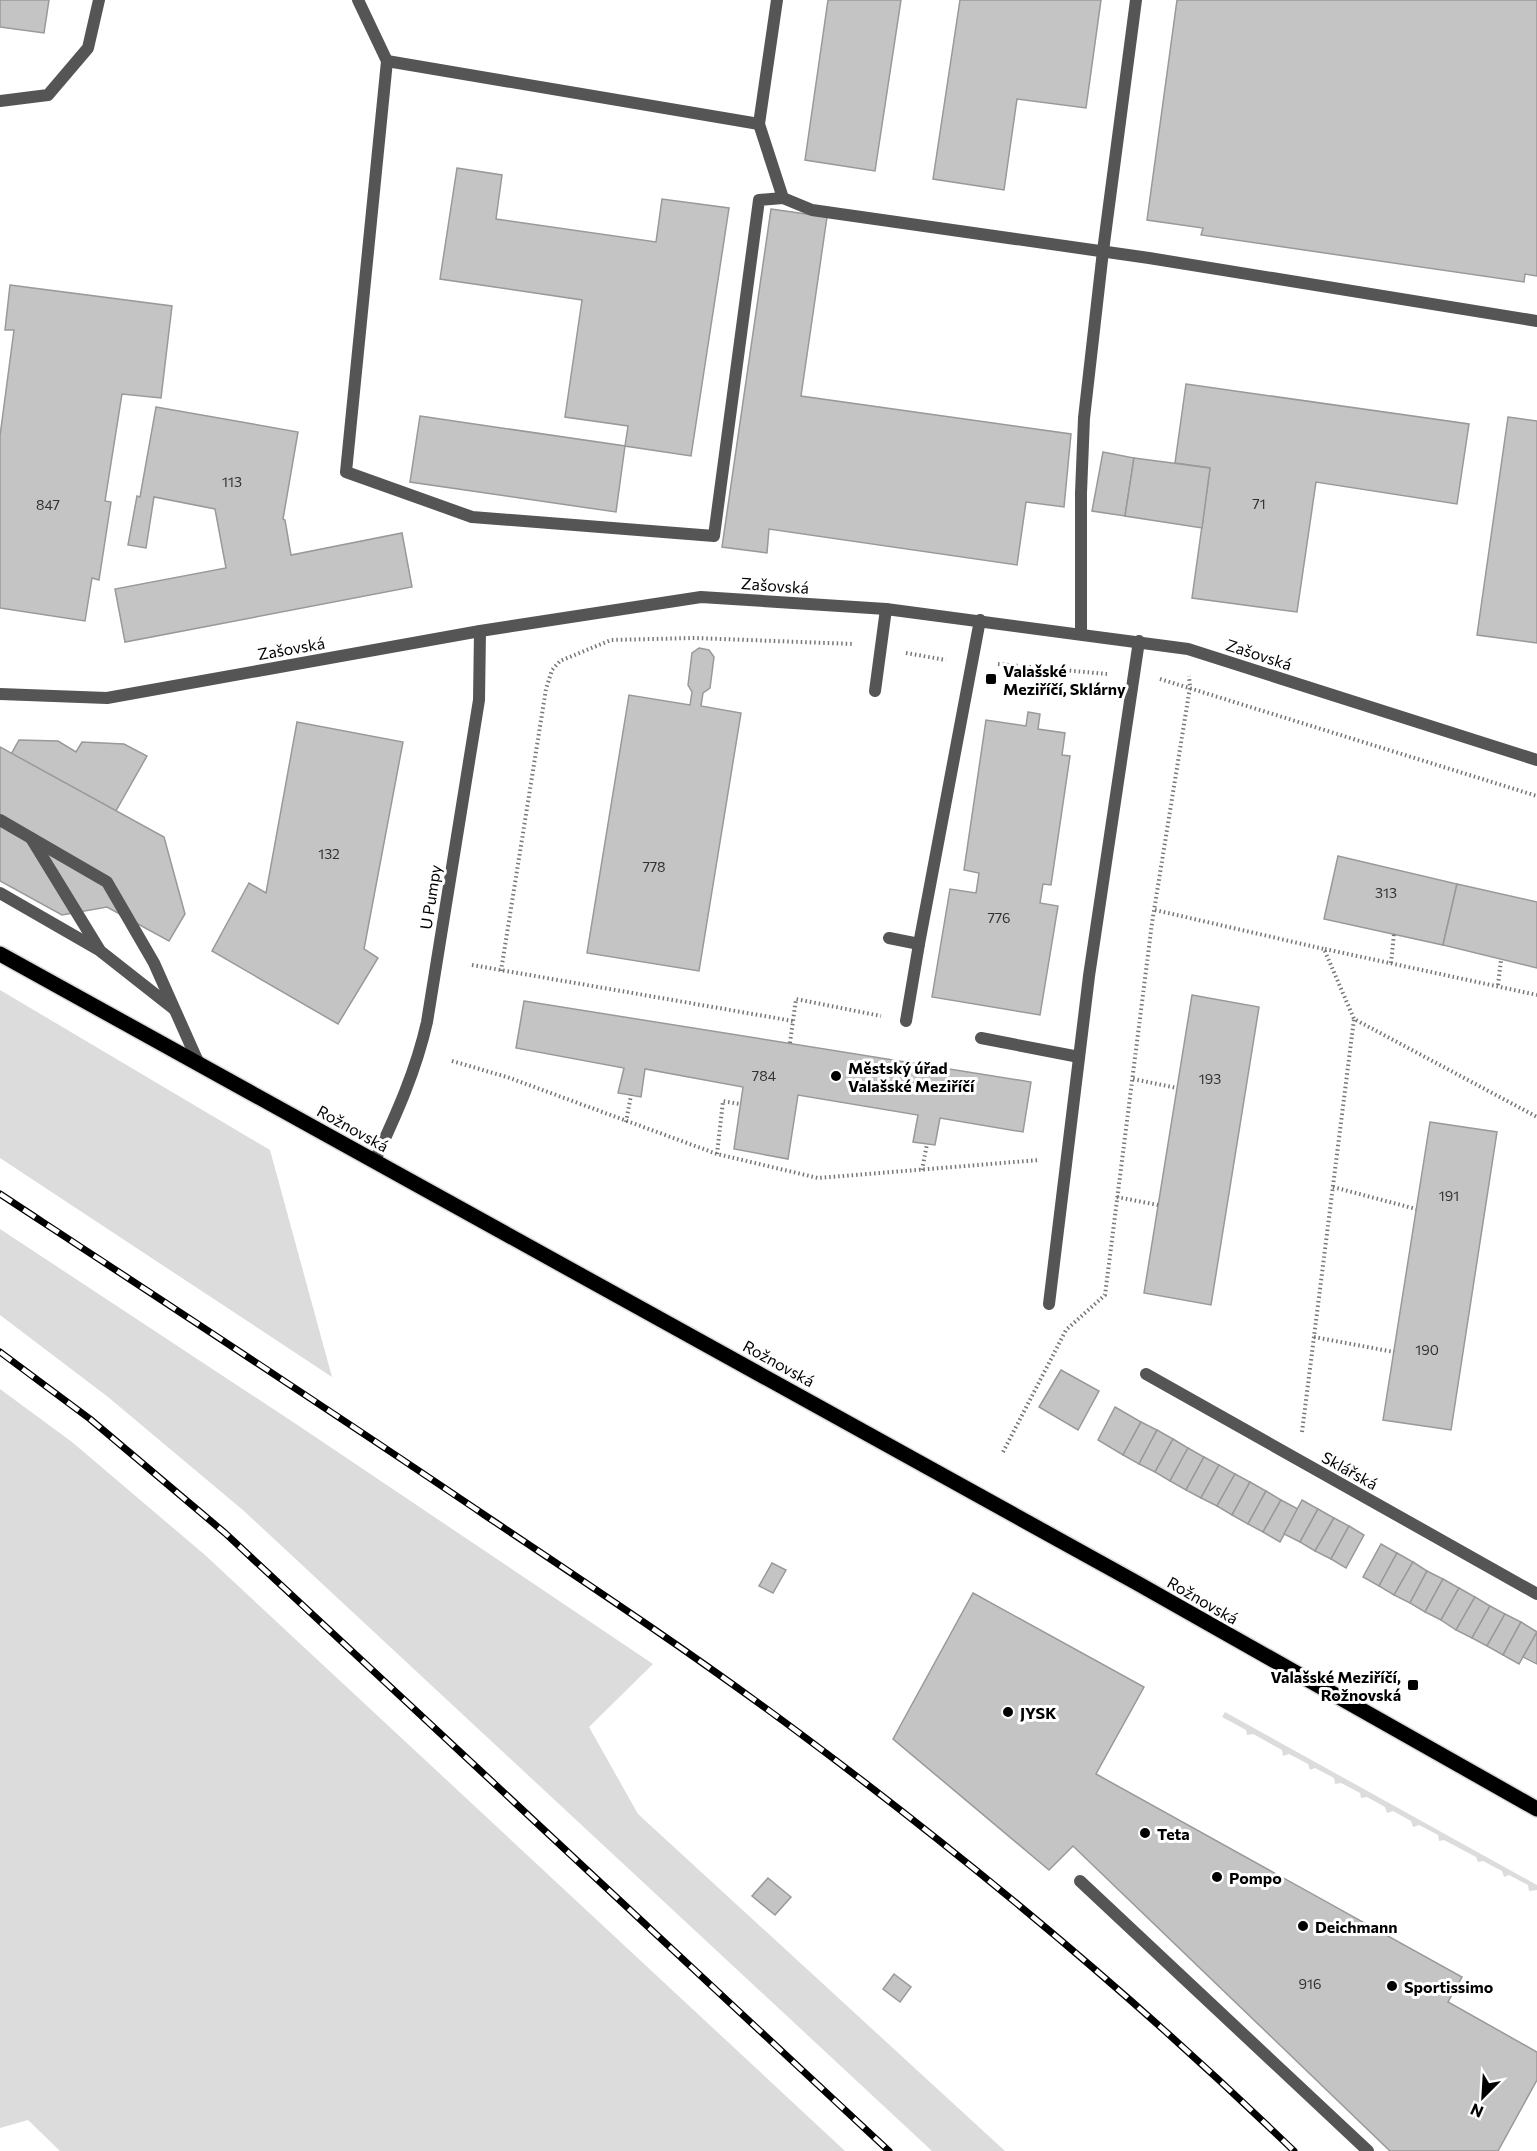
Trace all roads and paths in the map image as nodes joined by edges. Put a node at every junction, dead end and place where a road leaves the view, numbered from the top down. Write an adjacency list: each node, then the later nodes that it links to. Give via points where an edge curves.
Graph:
1 (99, 0): 6 (street, via 88,48 48,94)
2 (358, 0): 5 (street)
3 (777, 0): 7 (street)
4 (1136, 0): 9 (street)
5 (387, 61): 7 (street); 8 (street, via 346,472 472,517 714,536 759,200)
6 (0, 101)
7 (759, 124): 8 (street)
8 (783, 198): 9 (street, via 812,210)
9 (1102, 251): 10 (street); 14 (street, via 1084,418)
10 (1537, 321)
11 (886, 609): 12 (street, Zašovská); 13 (street, Zašovská, via 700,597); 16 (street)
12 (980, 620): 14 (street, Zašovská); 18 (street)
13 (480, 631): 22 (street, Zašovská, via 107,698); 59 (street, U Pumpy, via 479,700 427,1022 407,1088)
14 (1081, 633): 15 (street, Zašovská)
15 (1139, 641): 17 (street, Zašovská); 19 (street)
16 (881, 649): 18 (path); 21 (street); 38 (path, via 853,644 695,638 611,640 560,661 552,670 546,689)
17 (1188, 649): 20 (path); 23 (street, Zašovská)
18 (972, 662): 19 (path); 31 (street)
19 (1133, 676): 20 (path); 47 (street)
20 (1190, 687): 24 (path); 28 (path)
21 (875, 691)
22 (0, 694)
23 (1537, 760)
24 (1537, 796)
25 (0, 820): 26 (street)
26 (30, 837): 33 (street); 41 (street, via 107,882 154,963)
27 (1, 893): 33 (street)
28 (1155, 910): 32 (path); 50 (path)
29 (1394, 934): 36 (path)
30 (889, 938): 31 (street)
31 (920, 944): 44 (street)
32 (1324, 949): 36 (path); 42 (path)
33 (99, 950): 41 (street)
34 (0, 954): 49 (main road, Rožnovská)
35 (1502, 960): 39 (path)
36 (1391, 963): 39 (path)
37 (472, 965): 38 (path)
38 (501, 971): 43 (path)
39 (1498, 985): 40 (path)
40 (1537, 994)
41 (175, 1010): 49 (street)
42 (1354, 1019): 54 (path); 61 (path)
43 (793, 1021): 44 (path, via 796,999); 46 (path)
44 (906, 1021)
45 (981, 1038): 47 (street)
46 (790, 1043)
47 (1079, 1057): 58 (street)
48 (452, 1061): 55 (path, via 507,1077)
49 (199, 1064): 59 (main road, Rožnovská)
50 (1133, 1079): 51 (path); 62 (path)
51 (1177, 1088)
52 (631, 1095): 55 (path)
53 (740, 1104): 57 (path, via 723,1101)
54 (1537, 1117)
55 (626, 1122): 57 (path)
56 (927, 1144): 60 (path)
57 (717, 1154): 60 (path, via 818,1178)
58 (1067, 1157): 60 (path); 65 (street)
59 (375, 1160): 72 (main road, Rožnovská)
60 (922, 1170)
61 (1333, 1187): 64 (path); 66 (path)
62 (1118, 1197): 63 (path); 69 (path, via 1105,1295 1066,1330)
63 (1158, 1205)
64 (1416, 1209)
65 (1049, 1304)
66 (1314, 1337): 67 (path); 70 (path)
67 (1394, 1352)
68 (1146, 1374): 70 (street, Sklářská)
69 (1003, 1452)
70 (1299, 1460): 71 (street, Sklářská)
71 (1537, 1594)
72 (1537, 1809)
73 (1080, 1881): 74 (street)
74 (1368, 2151)

